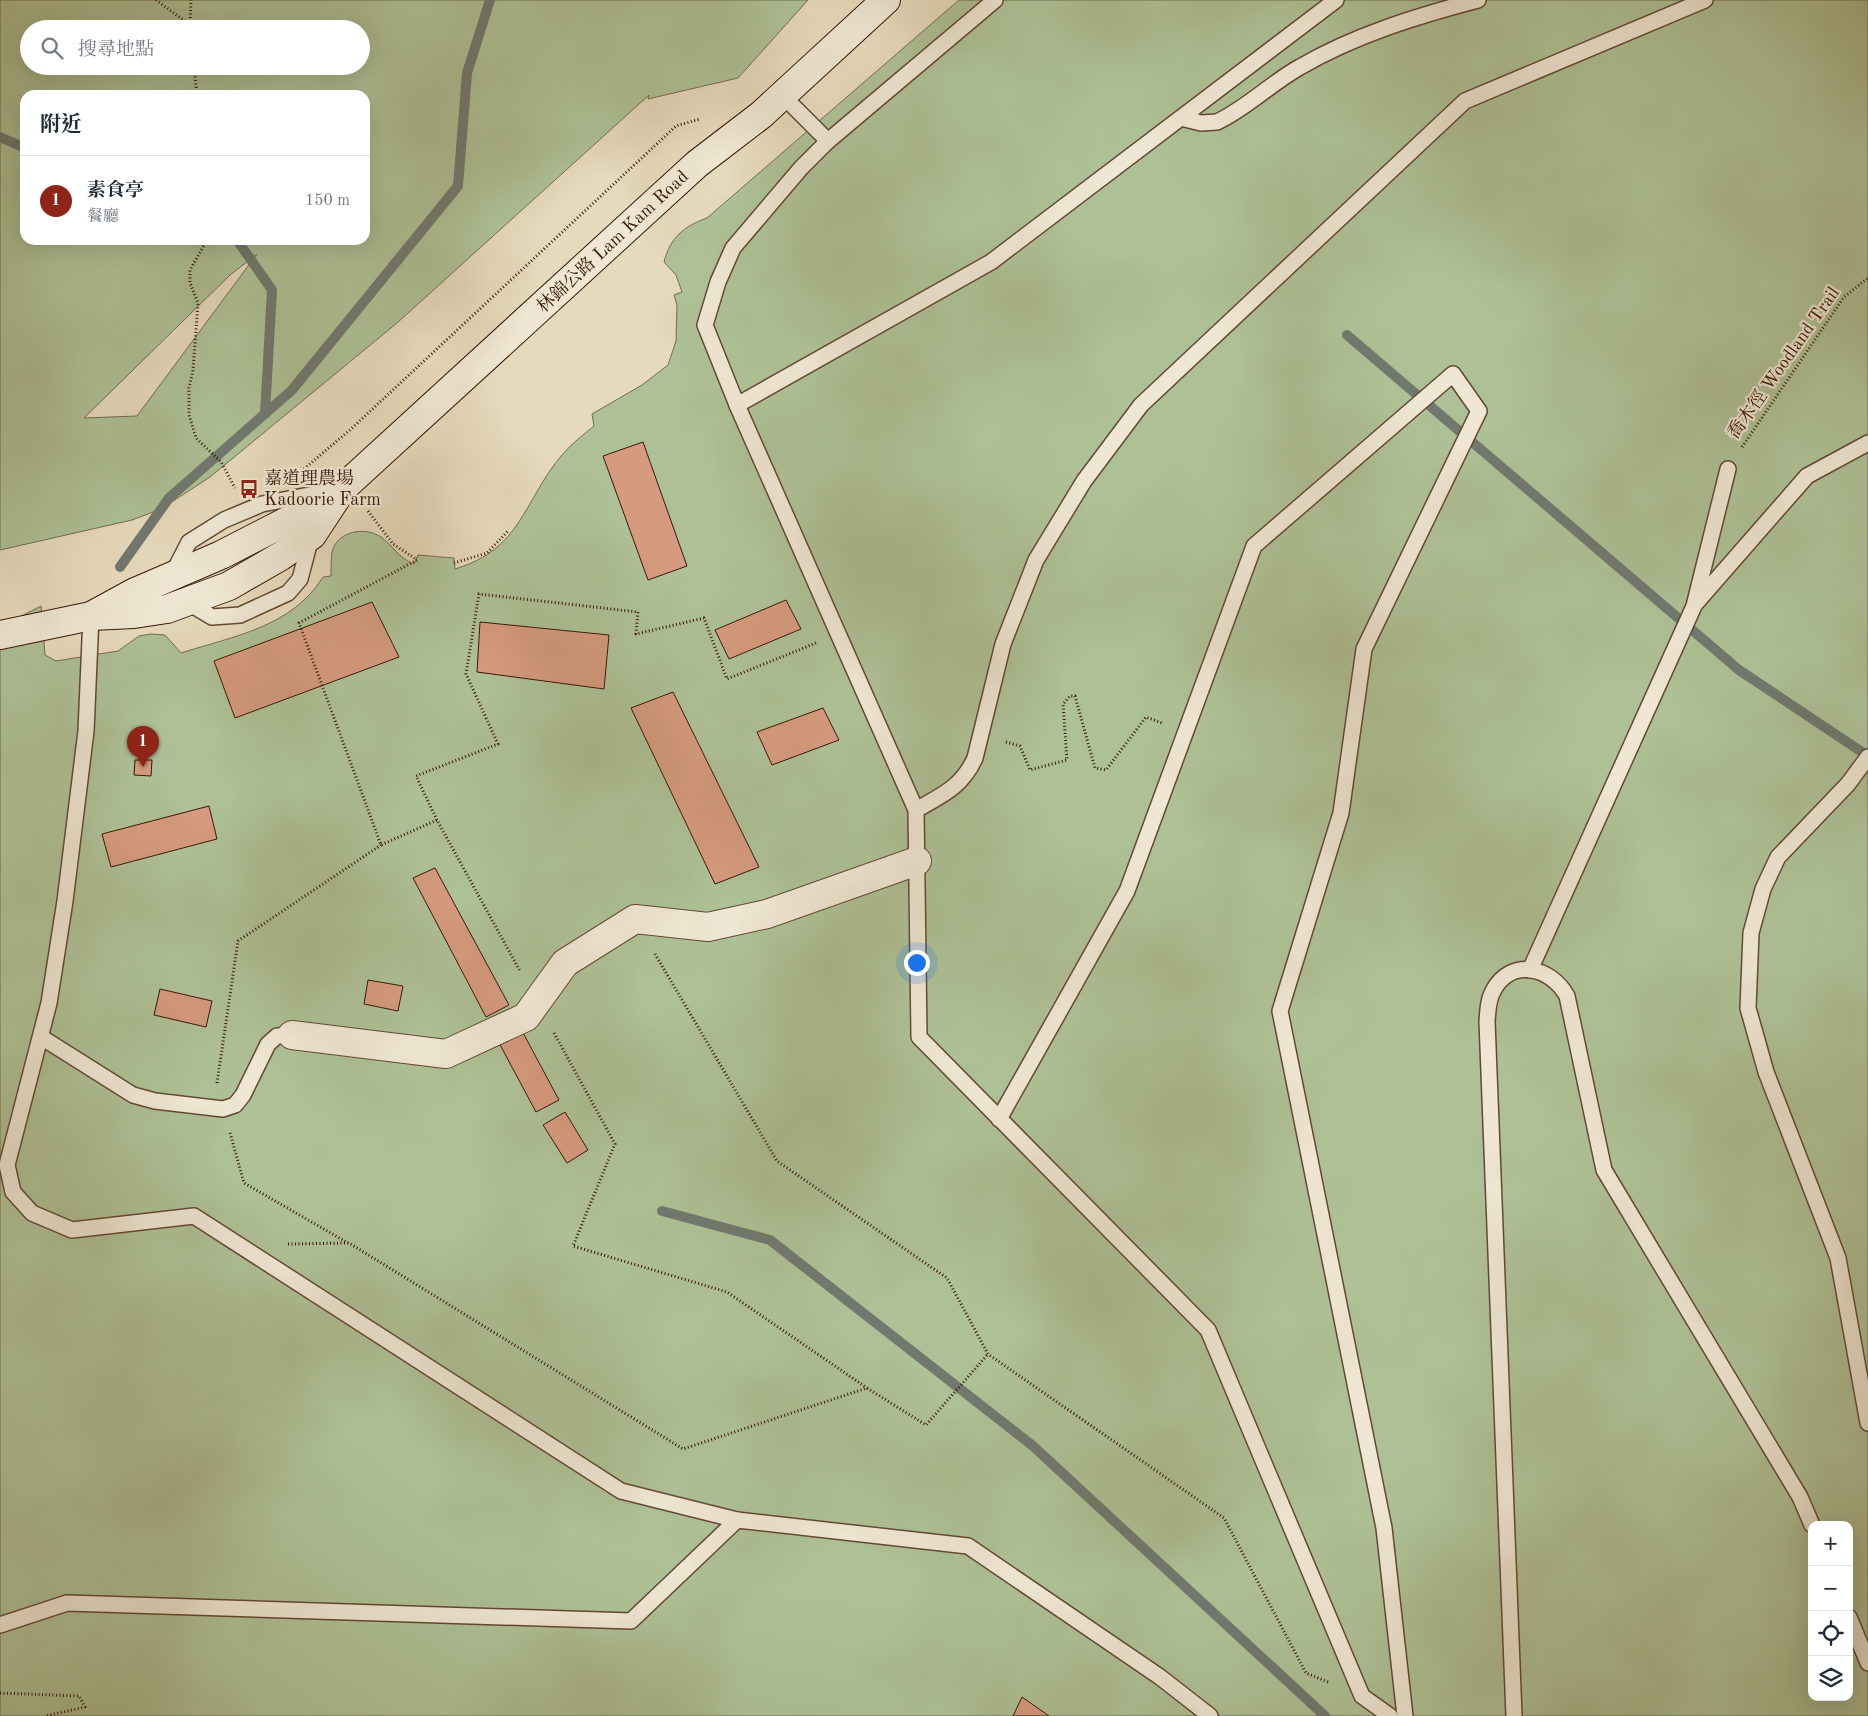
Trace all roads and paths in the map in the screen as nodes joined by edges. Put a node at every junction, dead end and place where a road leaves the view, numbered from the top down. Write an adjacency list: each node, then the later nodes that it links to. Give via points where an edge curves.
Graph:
1 (156, 0): 8 (path)
2 (191, 0): 9 (path)
3 (886, 0): 12 (main road, 林錦公路 Lam Kam Road)
4 (995, 0): 15 (lane)
5 (1336, 0): 14 (lane)
6 (1478, 0): 14 (lane, via 1427,13 1341,46 1299,67 1217,122 1201,123)
7 (1705, 0): 33 (lane, via 1465,101 1142,405 1084,481 1036,560 1002,644)
8 (181, 20)
9 (190, 20)
10 (195, 75): 11 (path)
11 (196, 90)
12 (782, 96): 15 (lane); 22 (main road, 林錦公路 Lam Kam Road, via 697,164)
13 (702, 118): 21 (path, via 676,126 351,429)
14 (1181, 118): 18 (lane, via 991,262)
15 (828, 141): 18 (lane, via 733,248 718,282 705,325)
16 (204, 245): 23 (path, via 190,270 190,283 198,304 189,415 198,441 221,462)
17 (1868, 278): 20 (path, 喬木徑 Woodland Trail, via 1844,296)
18 (737, 405): 29 (lane)
19 (1868, 443): 27 (lane, via 1807,476)
20 (1728, 469): 27 (lane)
21 (299, 473)
22 (343, 488): 28 (main road, 林錦公路 Lam Kam Road, via 332,498 288,521); 28 (main road, 林錦公路 Lam Kam Road, via 312,535 229,586 167,609)
23 (238, 493)
24 (368, 511): 36 (path, via 393,544 417,560 299,623)
25 (508, 531): 26 (path, via 487,553)
26 (454, 563)
27 (1694, 606): 39 (lane)
28 (91, 616): 30 (main road, 林錦公路 Lam Kam Road); 42 (lane, via 86,731 66,901)
29 (838, 634): 34 (lane); 35 (path, via 727,679 704,618 636,634 638,612 478,594 466,674 498,744 416,776)
30 (0, 635)
31 (1185, 734): 33 (path, via 1146,716 1106,770 1095,768 1075,696 1070,696 1063,704 1067,760 1030,770 1020,746 1002,741 996,763); 44 (lane, via 1127,891); 60 (lane, via 1254,546 1453,374 1479,411 1364,649 1341,813 1280,1011 1384,1528)
32 (1868, 757): 49 (lane, via 1848,784 1778,857 1763,889 1751,933 1748,1008 1766,1072 1838,1258)
33 (975, 758): 34 (lane, via 968,773 954,788)
34 (916, 810): 37 (lane)
35 (437, 820): 36 (path); 40 (path)
36 (380, 845): 43 (path, via 238,941)
37 (917, 861): 38 (main road, via 767,914 708,927); 44 (lane, via 919,1038)
38 (635, 919): 40 (main road, via 565,963); 47 (path, via 777,1161 946,1278)
39 (1530, 970): 51 (lane, via 1542,971 1552,977 1567,996 1604,1170 1800,1497); 61 (lane, via 1509,974 1500,981 1489,999 1487,1021)
40 (537, 1002): 41 (main road, via 526,1017 446,1054); 48 (path, via 615,1144 573,1246 727,1292)
41 (292, 1034): 43 (lane, via 277,1036 268,1044 243,1095 235,1105)
42 (41, 1037): 43 (lane, via 133,1095); 46 (lane, via 7,1165 13,1192 32,1213 72,1230 194,1216)
43 (218, 1109): 45 (path, via 244,1183)
44 (999, 1119): 56 (lane, via 1208,1330)
45 (349, 1243): 46 (path); 48 (path, via 683,1449)
46 (240, 1245): 50 (lane, via 621,1491)
47 (988, 1354): 48 (path, via 926,1425); 56 (path, via 1224,1518 1306,1673)
48 (867, 1388)
49 (1868, 1423)
50 (737, 1520): 52 (lane, via 631,1621 66,1603); 58 (lane, via 968,1546 1160,1677)
51 (1810, 1521)
52 (0, 1625)
53 (1853, 1627): 54 (lane)
54 (1868, 1663)
55 (0, 1693): 57 (path, via 79,1696 85,1706)
56 (1362, 1696): 59 (lane)
57 (45, 1716)
58 (1210, 1716)
59 (1390, 1716)
60 (1405, 1716)
61 (1514, 1716)

